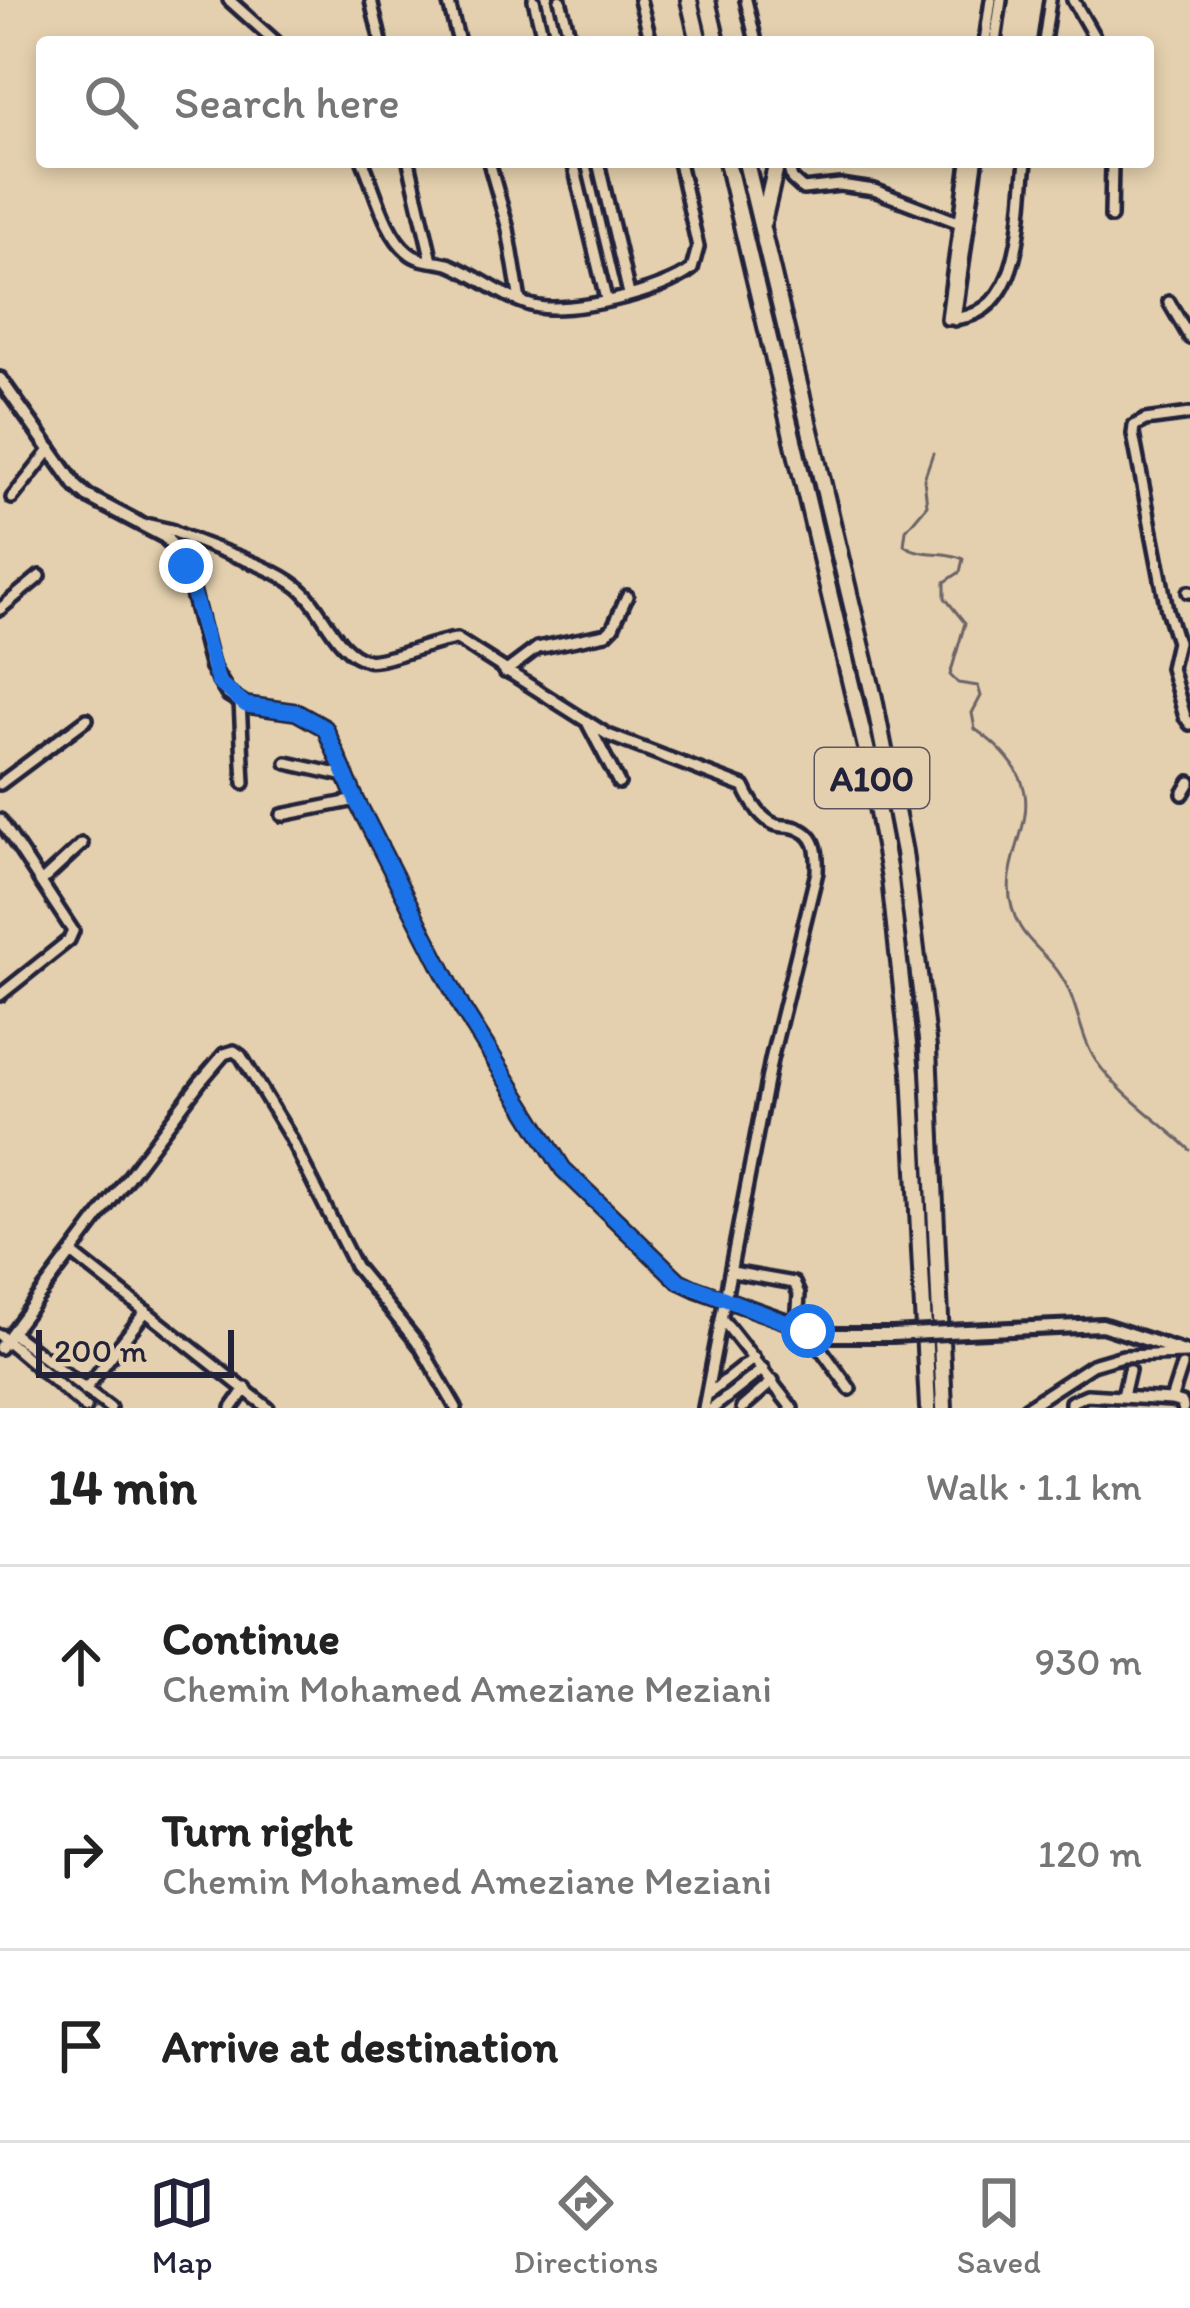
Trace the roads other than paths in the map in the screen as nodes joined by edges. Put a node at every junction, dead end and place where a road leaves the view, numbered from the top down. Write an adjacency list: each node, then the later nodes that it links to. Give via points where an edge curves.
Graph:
1 (229, 0): 14 (street)
2 (371, 0): 15 (street)
3 (448, 0): 16 (street)
4 (534, 0): 17 (street)
5 (560, 0): 18 (street)
6 (640, 0): 19 (street)
7 (689, 0): 20 (highway)
8 (707, 0): 21 (highway)
9 (746, 0): 22 (street)
10 (991, 0): 23 (street)
11 (1001, 0): 24 (street)
12 (1050, 0): 25 (street)
13 (1073, 0): 26 (street)
14 (269, 36)
15 (380, 36)
16 (457, 36)
17 (546, 36)
18 (569, 36)
19 (649, 36)
20 (697, 36)
21 (716, 36)
22 (755, 36)
23 (986, 36)
24 (996, 36)
25 (1045, 36)
26 (1094, 36)
27 (366, 168): 44 (street, via 397,239)
28 (410, 168): 44 (street)
29 (491, 168): 47 (street)
30 (574, 168): 46 (street)
31 (599, 168): 45 (street)
32 (681, 168): 45 (street, via 697,260 682,277)
33 (727, 168): 107 (highway, A100, via 890,879 913,1092)
34 (748, 168): 43 (highway, A100)
35 (776, 168): 43 (highway)
36 (789, 168): 42 (street, via 803,189 874,190)
37 (968, 168): 42 (street)
38 (976, 168): 42 (street)
39 (1025, 168): 42 (street, via 1008,282 990,302 951,319)
40 (1112, 168): 41 (street)
41 (1111, 217)
42 (964, 224)
43 (762, 226): 108 (highway, A100, via 909,879 931,1090)
44 (432, 261): 47 (street)
45 (628, 294): 46 (street)
46 (606, 299): 47 (street, via 567,309)
47 (520, 301)
48 (1169, 302): 49 (street)
49 (1189, 333)
50 (0, 379): 52 (main road)
51 (1190, 414): 62 (street, via 1145,420 1132,434 1177,642 1172,668)
52 (51, 449): 53 (street); 54 (main road, via 87,496)
53 (12, 498)
54 (141, 524): 58 (street, via 295,584 351,653 368,661 457,639); 59 (main road, via 186,566 218,682)
55 (40, 576): 57 (street)
56 (627, 596): 58 (street, via 606,634 537,648)
57 (0, 609)
58 (505, 672): 61 (street)
59 (241, 701): 64 (main road, via 325,728); 68 (street)
60 (87, 719): 67 (street)
61 (587, 722): 66 (street); 77 (street, via 744,788 772,824 796,827 815,843 817,872)
62 (1190, 724)
63 (287, 763): 64 (street)
64 (346, 776): 70 (main road)
65 (1190, 782): 69 (street)
66 (619, 783)
67 (0, 784)
68 (244, 784)
69 (1183, 794)
70 (356, 800): 71 (street); 78 (main road, via 462,1008 563,1169 679,1281)
71 (282, 814)
72 (0, 820): 74 (street)
73 (82, 844): 74 (street)
74 (43, 880): 75 (street, via 72,936)
75 (0, 995)
76 (73, 1254): 79 (street); 84 (street); 103 (street, via 200,1082 224,1054 236,1052 355,1267 421,1347)
77 (732, 1271): 78 (street); 82 (street, via 794,1283)
78 (726, 1299): 80 (street); 82 (main road)
79 (146, 1310): 90 (street); 92 (street)
80 (722, 1319): 83 (street); 93 (street)
81 (746, 1322): 83 (street)
82 (802, 1329): 86 (main road, bridge, via 825,1335 1102,1325); 91 (street)
83 (733, 1333): 85 (street)
84 (4, 1340): 92 (street); 99 (street)
85 (754, 1358): 87 (street); 93 (street)
86 (1186, 1358): 95 (street); 96 (street, via 1123,1356 1092,1365)
87 (763, 1370): 89 (street); 104 (street)
88 (1130, 1370): 94 (street)
89 (773, 1381): 105 (street); 106 (street)
90 (247, 1388): 101 (street); 102 (street)
91 (850, 1389)
92 (85, 1390): 100 (street)
93 (707, 1395): 104 (street)
94 (1123, 1396): 95 (street); 97 (street, via 1087,1394)
95 (1171, 1400): 98 (street)
96 (1040, 1402): 97 (street); 109 (street)
97 (1071, 1405)
98 (1186, 1407)
99 (86, 1408)
100 (110, 1408)
101 (232, 1408)
102 (268, 1408)
103 (457, 1408)
104 (709, 1408)
105 (742, 1408)
106 (791, 1408)
107 (928, 1408)
108 (944, 1408)
109 (1026, 1408)

